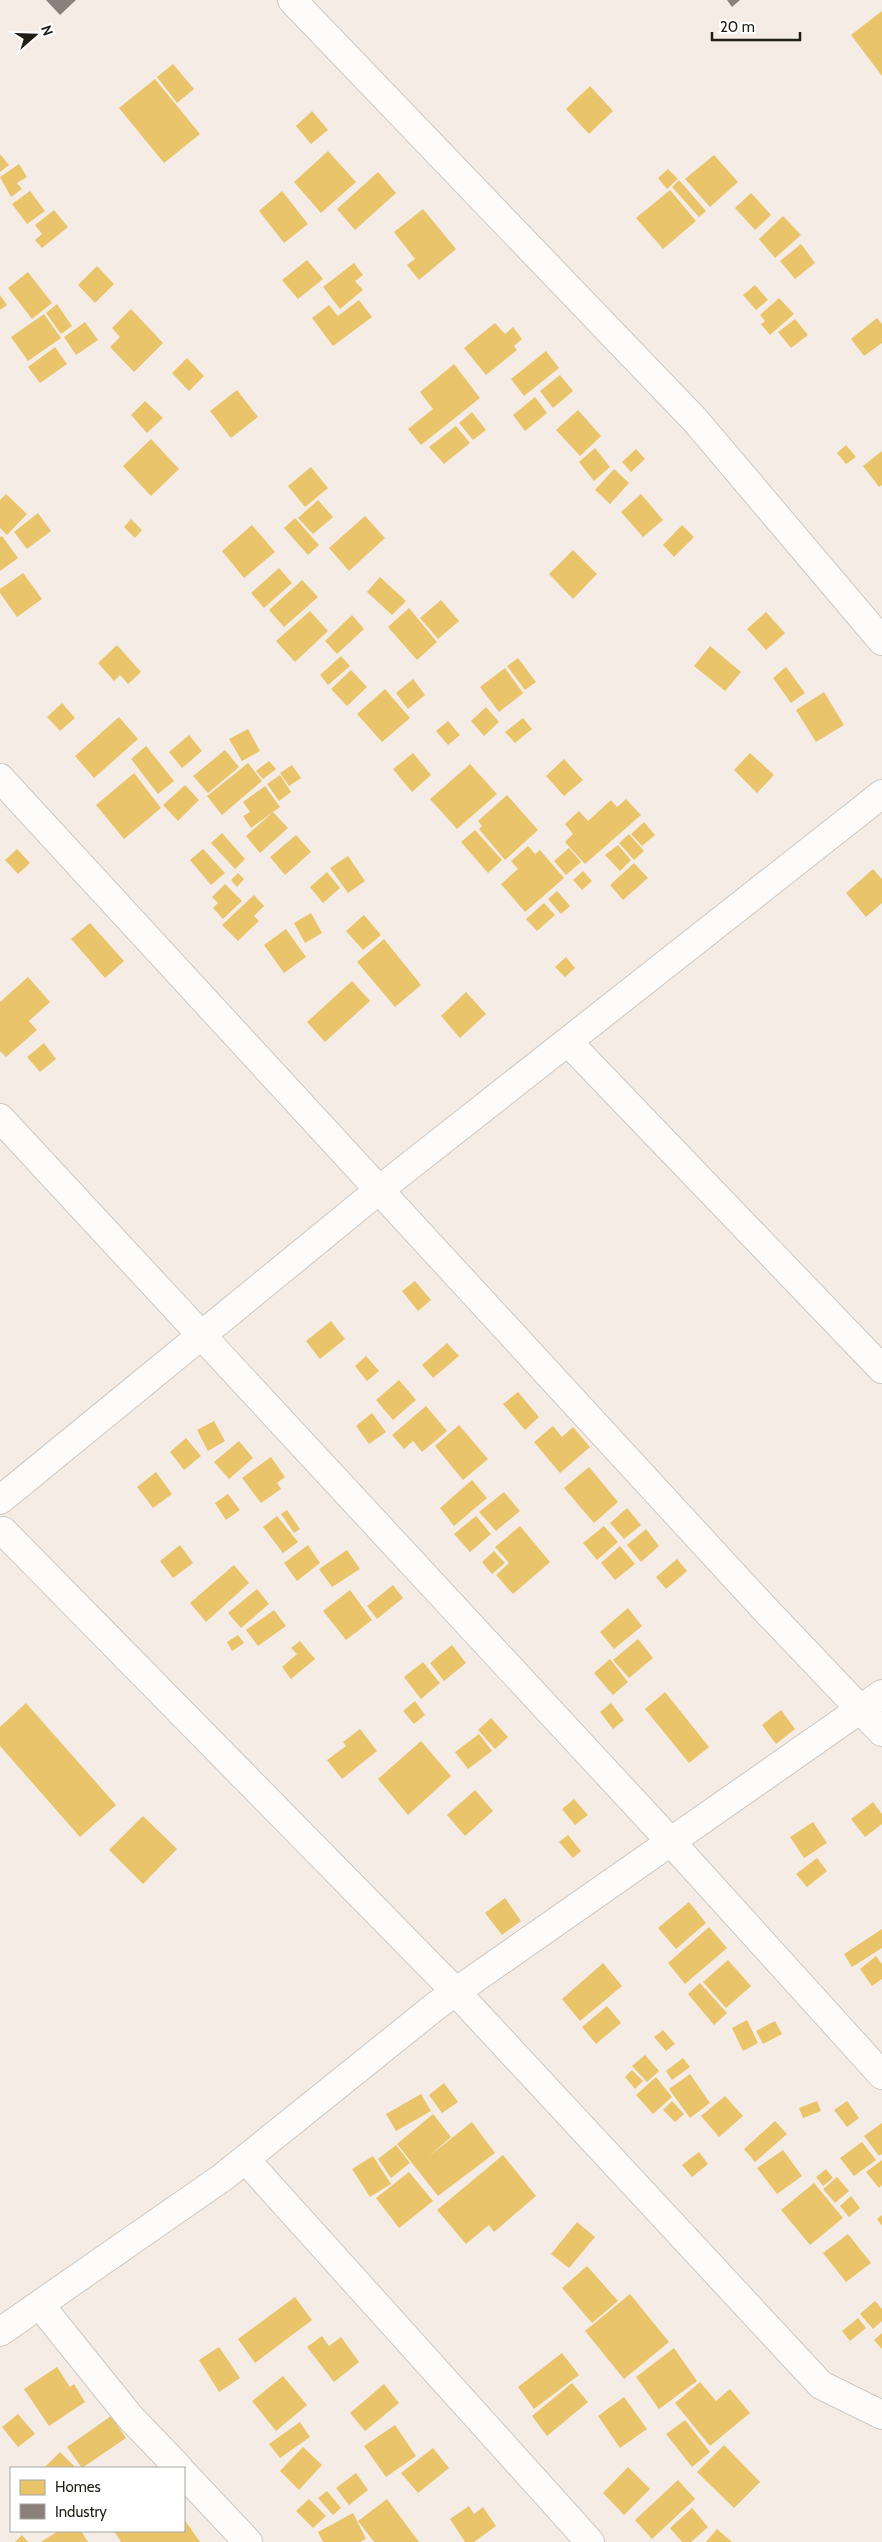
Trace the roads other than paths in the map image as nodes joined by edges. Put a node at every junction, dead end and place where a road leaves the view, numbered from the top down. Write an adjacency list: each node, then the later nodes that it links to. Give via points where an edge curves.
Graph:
1 (292, 0): 2 (street, via 695,420)
2 (882, 641)
3 (0, 778): 7 (street)
4 (882, 794): 5 (street)
5 (568, 1042): 7 (street); 9 (street)
6 (0, 1118): 8 (street)
7 (379, 1190): 8 (street); 12 (street, via 756,1599)
8 (202, 1335): 10 (street); 14 (street)
9 (882, 1369)
10 (0, 1500)
11 (3, 1531): 15 (street)
12 (871, 1702): 13 (street); 14 (street)
13 (882, 1732)
14 (671, 1842): 15 (street); 16 (street)
15 (456, 1992): 17 (street); 20 (street, via 821,2385)
16 (882, 2075)
17 (246, 2160): 18 (street); 24 (street)
18 (40, 2305): 19 (street); 21 (street, via 130,2417)
19 (0, 2332)
20 (882, 2414)
21 (177, 2467)
22 (185, 2475): 23 (street)
23 (248, 2542)
24 (590, 2542)

